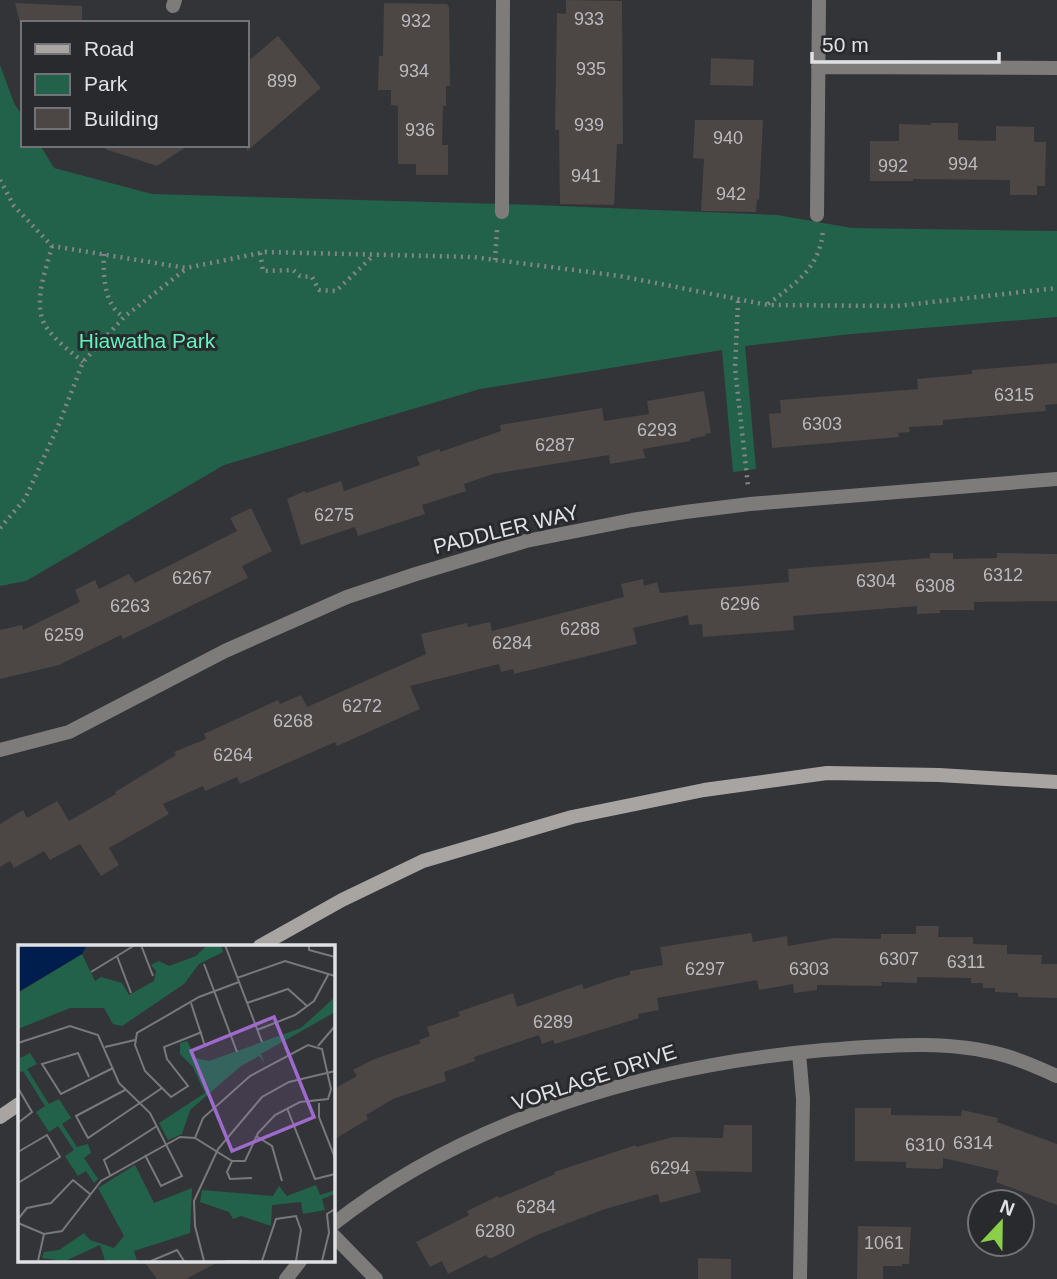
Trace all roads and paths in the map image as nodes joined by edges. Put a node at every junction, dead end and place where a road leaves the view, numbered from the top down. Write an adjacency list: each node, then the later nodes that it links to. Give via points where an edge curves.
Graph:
1 (503, 0): 6 (street)
2 (819, 0): 3 (street)
3 (818, 67): 4 (street); 7 (street)
4 (1057, 68)
5 (0, 180): 8 (path, via 14,206)
6 (502, 212): 12 (path)
7 (817, 215): 16 (path, via 823,225 821,250 800,279)
8 (52, 246): 10 (path); 18 (path, via 41,291 42,318 58,341)
9 (260, 253): 11 (path); 11 (path, via 262,271 293,270 312,277 319,290 336,291); 13 (path)
10 (104, 254): 13 (path); 17 (path, via 107,293 114,312)
11 (374, 254): 12 (path)
12 (495, 260): 15 (path, via 620,276)
13 (187, 268): 17 (path)
14 (1057, 288): 16 (path, via 897,306)
15 (738, 301): 16 (path); 20 (path, via 735,368)
16 (768, 305)
17 (124, 317): 18 (path)
18 (83, 362): 21 (path, via 25,499)
19 (1057, 479): 20 (street, PADDLER WAY)
20 (750, 504): 22 (street, PADDLER WAY, via 526,541 416,574 347,597 236,645 69,732)
21 (0, 527)
22 (0, 750)
23 (1057, 782): 24 (main road, via 827,773 704,790 572,817 423,861)
24 (263, 945)
25 (799, 1052): 26 (street, VORLAGE DRIVE, via 919,1045 973,1048); 29 (street, VORLAGE DRIVE, via 693,1067 583,1097 469,1142 367,1198); 34 (street, via 803,1099)
26 (1057, 1076)
27 (18, 1105): 28 (main road)
28 (0, 1117)
29 (334, 1223)
30 (334, 1236): 33 (street)
31 (299, 1262): 32 (street)
32 (286, 1279)
33 (376, 1279)
34 (800, 1279)

